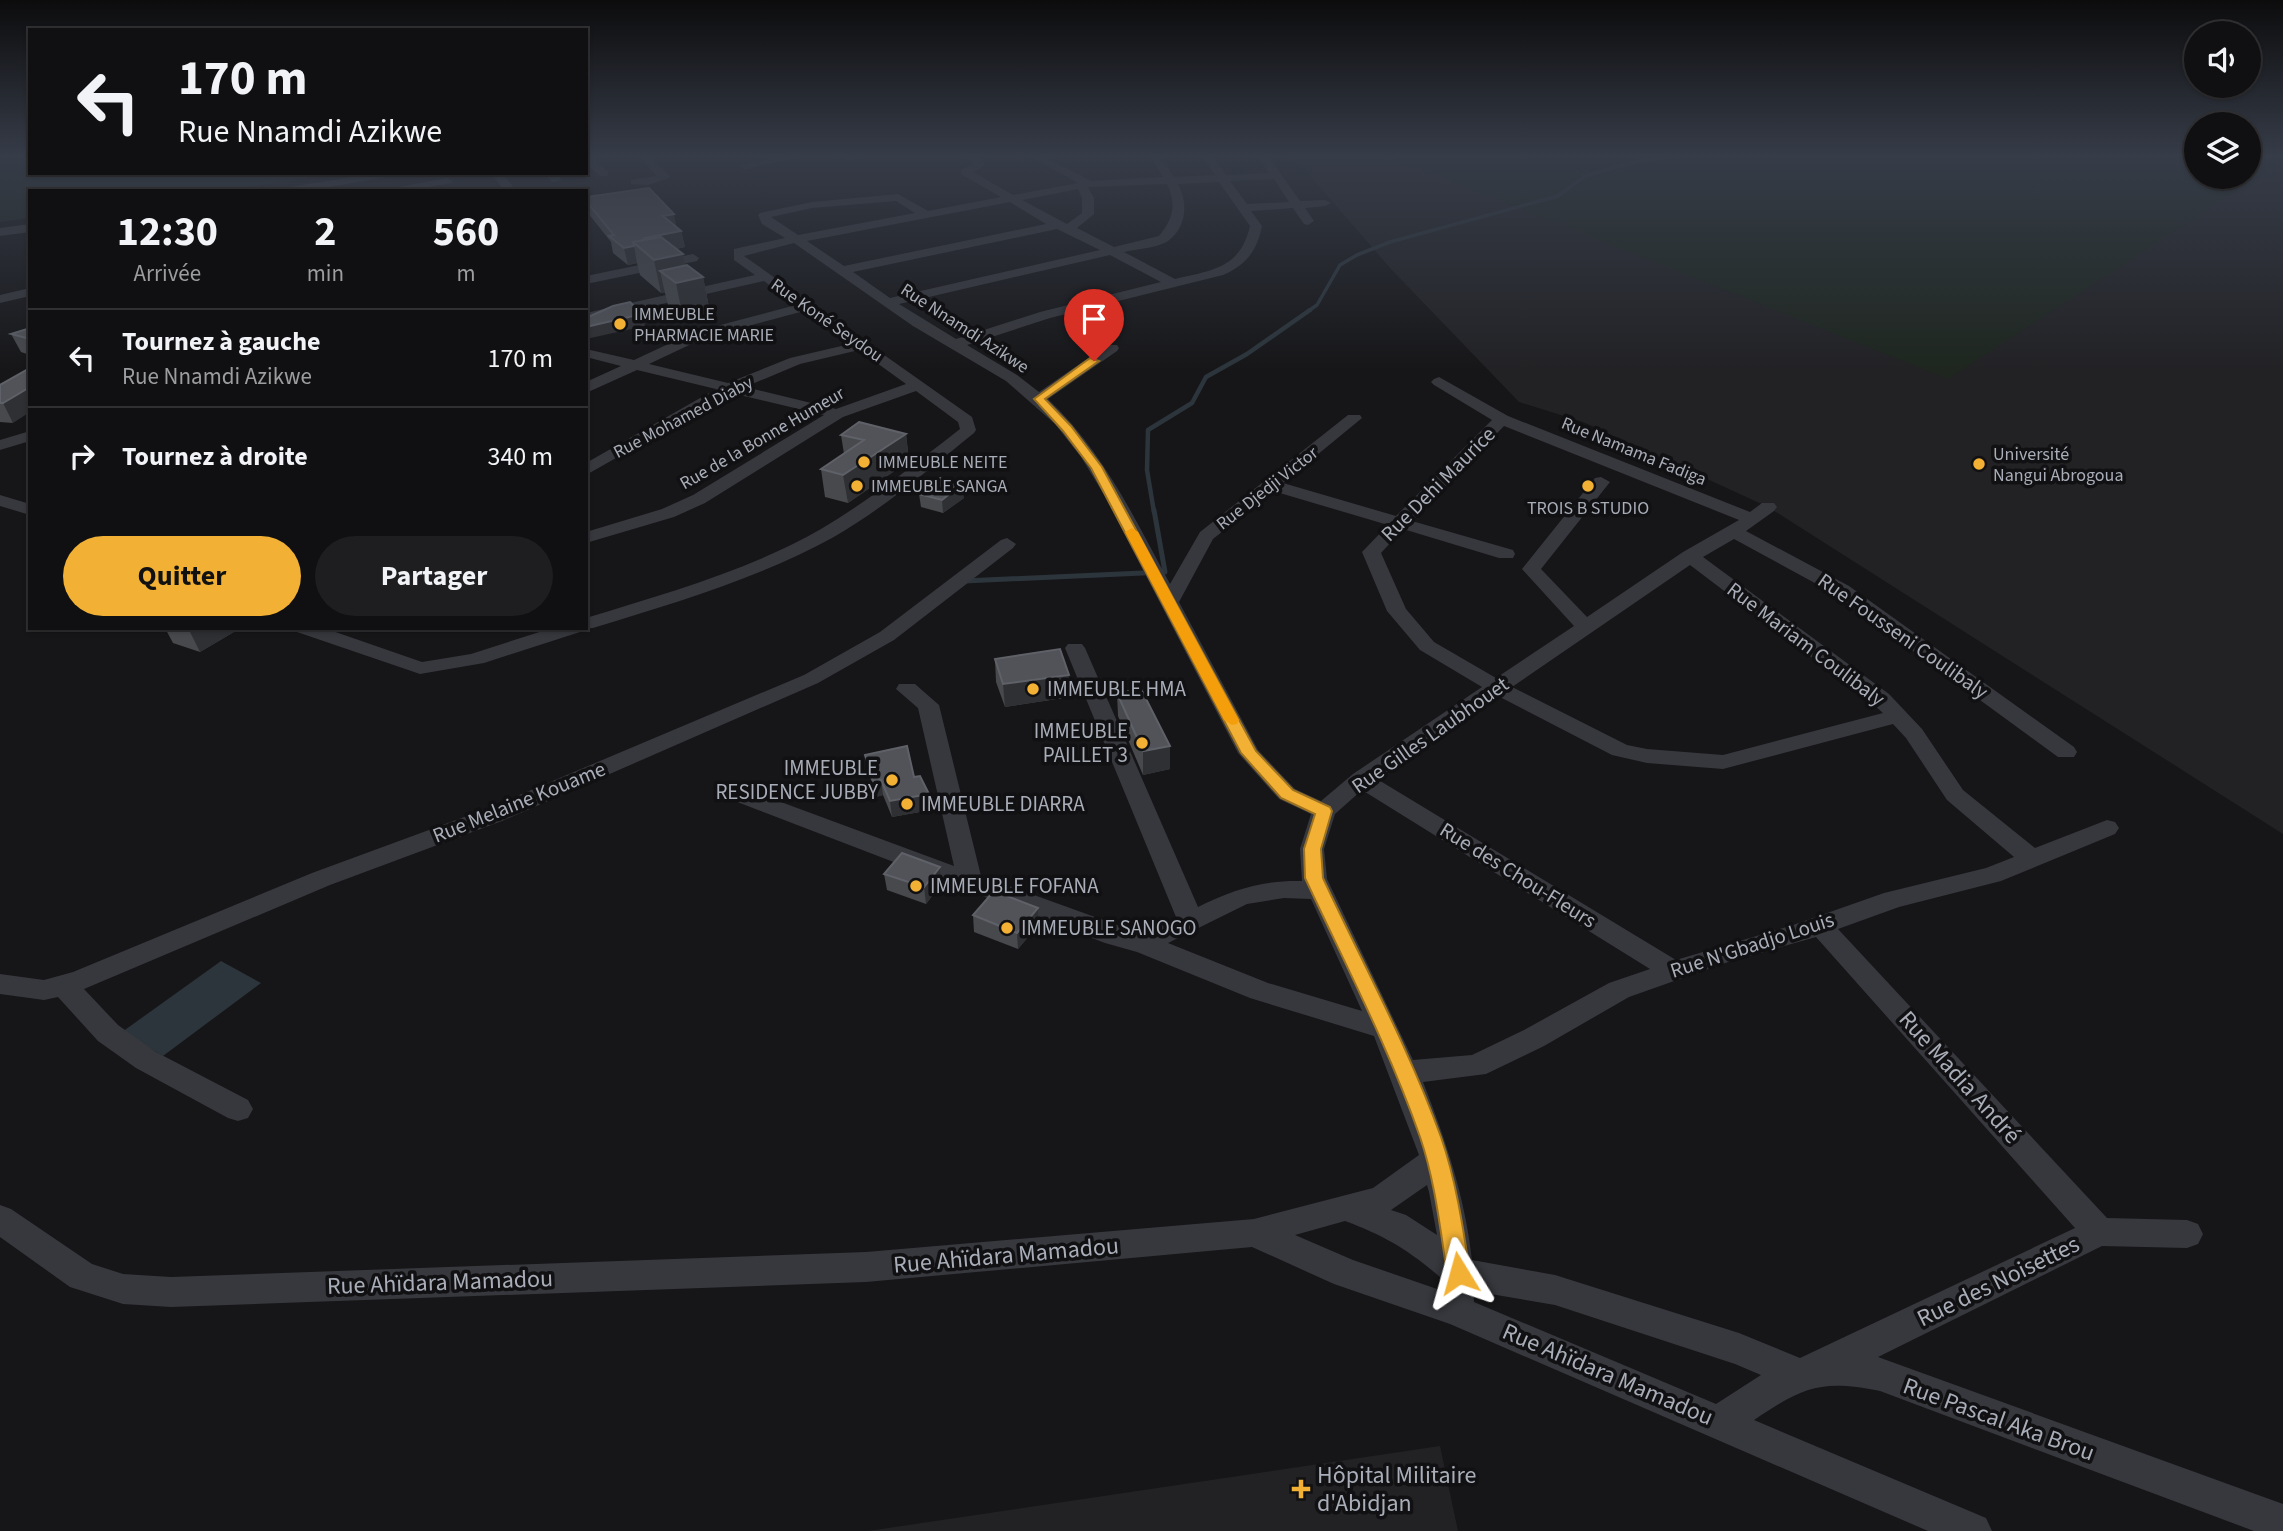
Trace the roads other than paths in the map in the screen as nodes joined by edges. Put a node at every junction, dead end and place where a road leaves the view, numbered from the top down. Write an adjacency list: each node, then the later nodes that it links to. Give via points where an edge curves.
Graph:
1 (777, 227): 9 (street, Rue Nnamdi Azikwe)
2 (862, 227): 9 (street, Rue Koné Seydou)
3 (1056, 227): 12 (street)
4 (1066, 227): 10 (street)
5 (1174, 227): 10 (street, via 1163,239)
6 (1255, 227): 15 (street, via 1239,264)
7 (28, 228): 8 (street)
8 (0, 232)
9 (798, 240): 12 (street, Rue Nnamdi Azikwe); 13 (street, Rue Koné Seydou, via 738,252 738,257)
10 (1114, 252): 15 (street); 18 (street)
11 (693, 258): 14 (street)
12 (844, 270): 18 (street, Rue Nnamdi Azikwe)
13 (766, 276): 19 (street, Rue Koné Seydou); 20 (street)
14 (588, 280)
15 (1173, 283): 21 (street, via 1045,315)
16 (28, 292): 17 (street)
17 (0, 299)
18 (889, 302): 21 (street, Rue Nnamdi Azikwe)
19 (806, 306): 22 (street, Rue Koné Seydou); 25 (street, via 699,335)
20 (588, 317)
21 (956, 344): 30 (street, Rue Nnamdi Azikwe)
22 (862, 345): 27 (street, Rue Koné Seydou); 29 (street, Rue Mohamed Diaby, via 795,361)
23 (1112, 348): 30 (street)
24 (588, 354): 25 (street)
25 (630, 365): 28 (street); 29 (street)
26 (1439, 382): 33 (street, Rue Dehi Maurice)
27 (918, 385): 31 (street, Rue de la Bonne Humeur); 48 (street, Rue Koné Seydou, via 966,420 968,430 885,495 827,533 754,570)
28 (588, 387)
29 (729, 388): 31 (street); 36 (street, Rue Mohamed Diaby)
30 (1039, 399): 47 (street, Rue Nnamdi Azikwe, via 1096,467)
31 (837, 414): 43 (street, Rue de la Bonne Humeur, via 699,499)
32 (1354, 418): 38 (street, Rue Djedji Victor)
33 (1502, 419): 41 (street, Rue Namama Fadiga); 42 (street, Rue Dehi Maurice)
34 (28, 437): 35 (street)
35 (0, 445)
36 (588, 469)
37 (1601, 482): 49 (street, via 1531,569)
38 (1272, 485): 42 (street); 47 (street, Rue Djedji Victor, via 1206,536)
39 (0, 500): 40 (street)
40 (28, 509)
41 (1751, 519): 46 (street, Rue Gilles Laubhouet); 56 (street, Rue Fousseni Coulibaly)
42 (1397, 523): 45 (street); 53 (street, Rue Dehi Maurice, via 1370,552 1397,611 1427,646)
43 (588, 537)
44 (1007, 544): 69 (street, Rue Melaine Kouame, via 887,636 811,679 494,815 321,879)
45 (1506, 554)
46 (1689, 556): 49 (street, Rue Gilles Laubhouet); 55 (street, Rue Mariam Coulibaly)
47 (1169, 602): 59 (street, Rue Nnamdi Azikwe, via 1249,753 1287,794)
48 (588, 623)
49 (1585, 626): 53 (street, Rue Gilles Laubhouet)
50 (315, 630): 51 (street, via 420,668 456,664)
51 (563, 630)
52 (1075, 648): 64 (street)
53 (1498, 688): 55 (street, Rue Dehi Maurice, via 1620,750 1723,762); 57 (street, Rue Gilles Laubhouet)
54 (907, 689): 62 (street, via 928,705)
55 (1898, 716): 61 (street, Rue Mariam Coulibaly, via 1955,795)
56 (2066, 752)
57 (1361, 779): 59 (street, Rue Gilles Laubhouet); 67 (street, Rue des Chou-Fleurs)
58 (727, 790): 62 (street)
59 (1324, 811): 63 (street, via 1312,849 1314,878)
60 (2107, 828): 61 (street, Rue N'Gbadjo Louis)
61 (2032, 859): 65 (street, Rue N'Gbadjo Louis, via 1992,875 1893,899)
62 (970, 881): 66 (street)
63 (1320, 890): 64 (street, via 1284,889 1241,896); 70 (street)
64 (1190, 919): 66 (street)
65 (1819, 924): 67 (street, Rue N'Gbadjo Louis); 76 (street, Rue Madia André)
66 (1144, 944): 70 (street, via 1260,991)
67 (1674, 971): 71 (street, Rue N'Gbadjo Louis, via 1619,990 1476,1066)
68 (0, 984): 69 (street, Rue Melaine Kouame, via 33,990)
69 (65, 986): 72 (street, via 108,1033 146,1060)
70 (1384, 1028): 71 (street)
71 (1405, 1072): 73 (street)
72 (238, 1109)
73 (1437, 1159): 74 (street, via 1380,1200); 79 (street)
74 (1345, 1207): 77 (street); 79 (street, via 1395,1225)
75 (0, 1219): 77 (street, Rue Ahïdara Mamadou, via 82,1276 123,1289 172,1292 866,1267)
76 (2099, 1232): 78 (street, Rue des Noisettes); 81 (street, Rue des Noisettes)
77 (1254, 1233): 80 (street, Rue Ahïdara Mamadou, via 1346,1273)
78 (2187, 1234)
79 (1459, 1273): 80 (street); 81 (street, via 1555,1290)
80 (1457, 1311): 82 (street, Rue Ahïdara Mamadou)
81 (1808, 1371): 82 (street); 83 (street, Rue Pascal Aka Brou, via 1837,1366 1880,1374)
82 (1721, 1421): 84 (street, Rue Ahïdara Mamadou)
83 (2283, 1523)
84 (1973, 1531)

